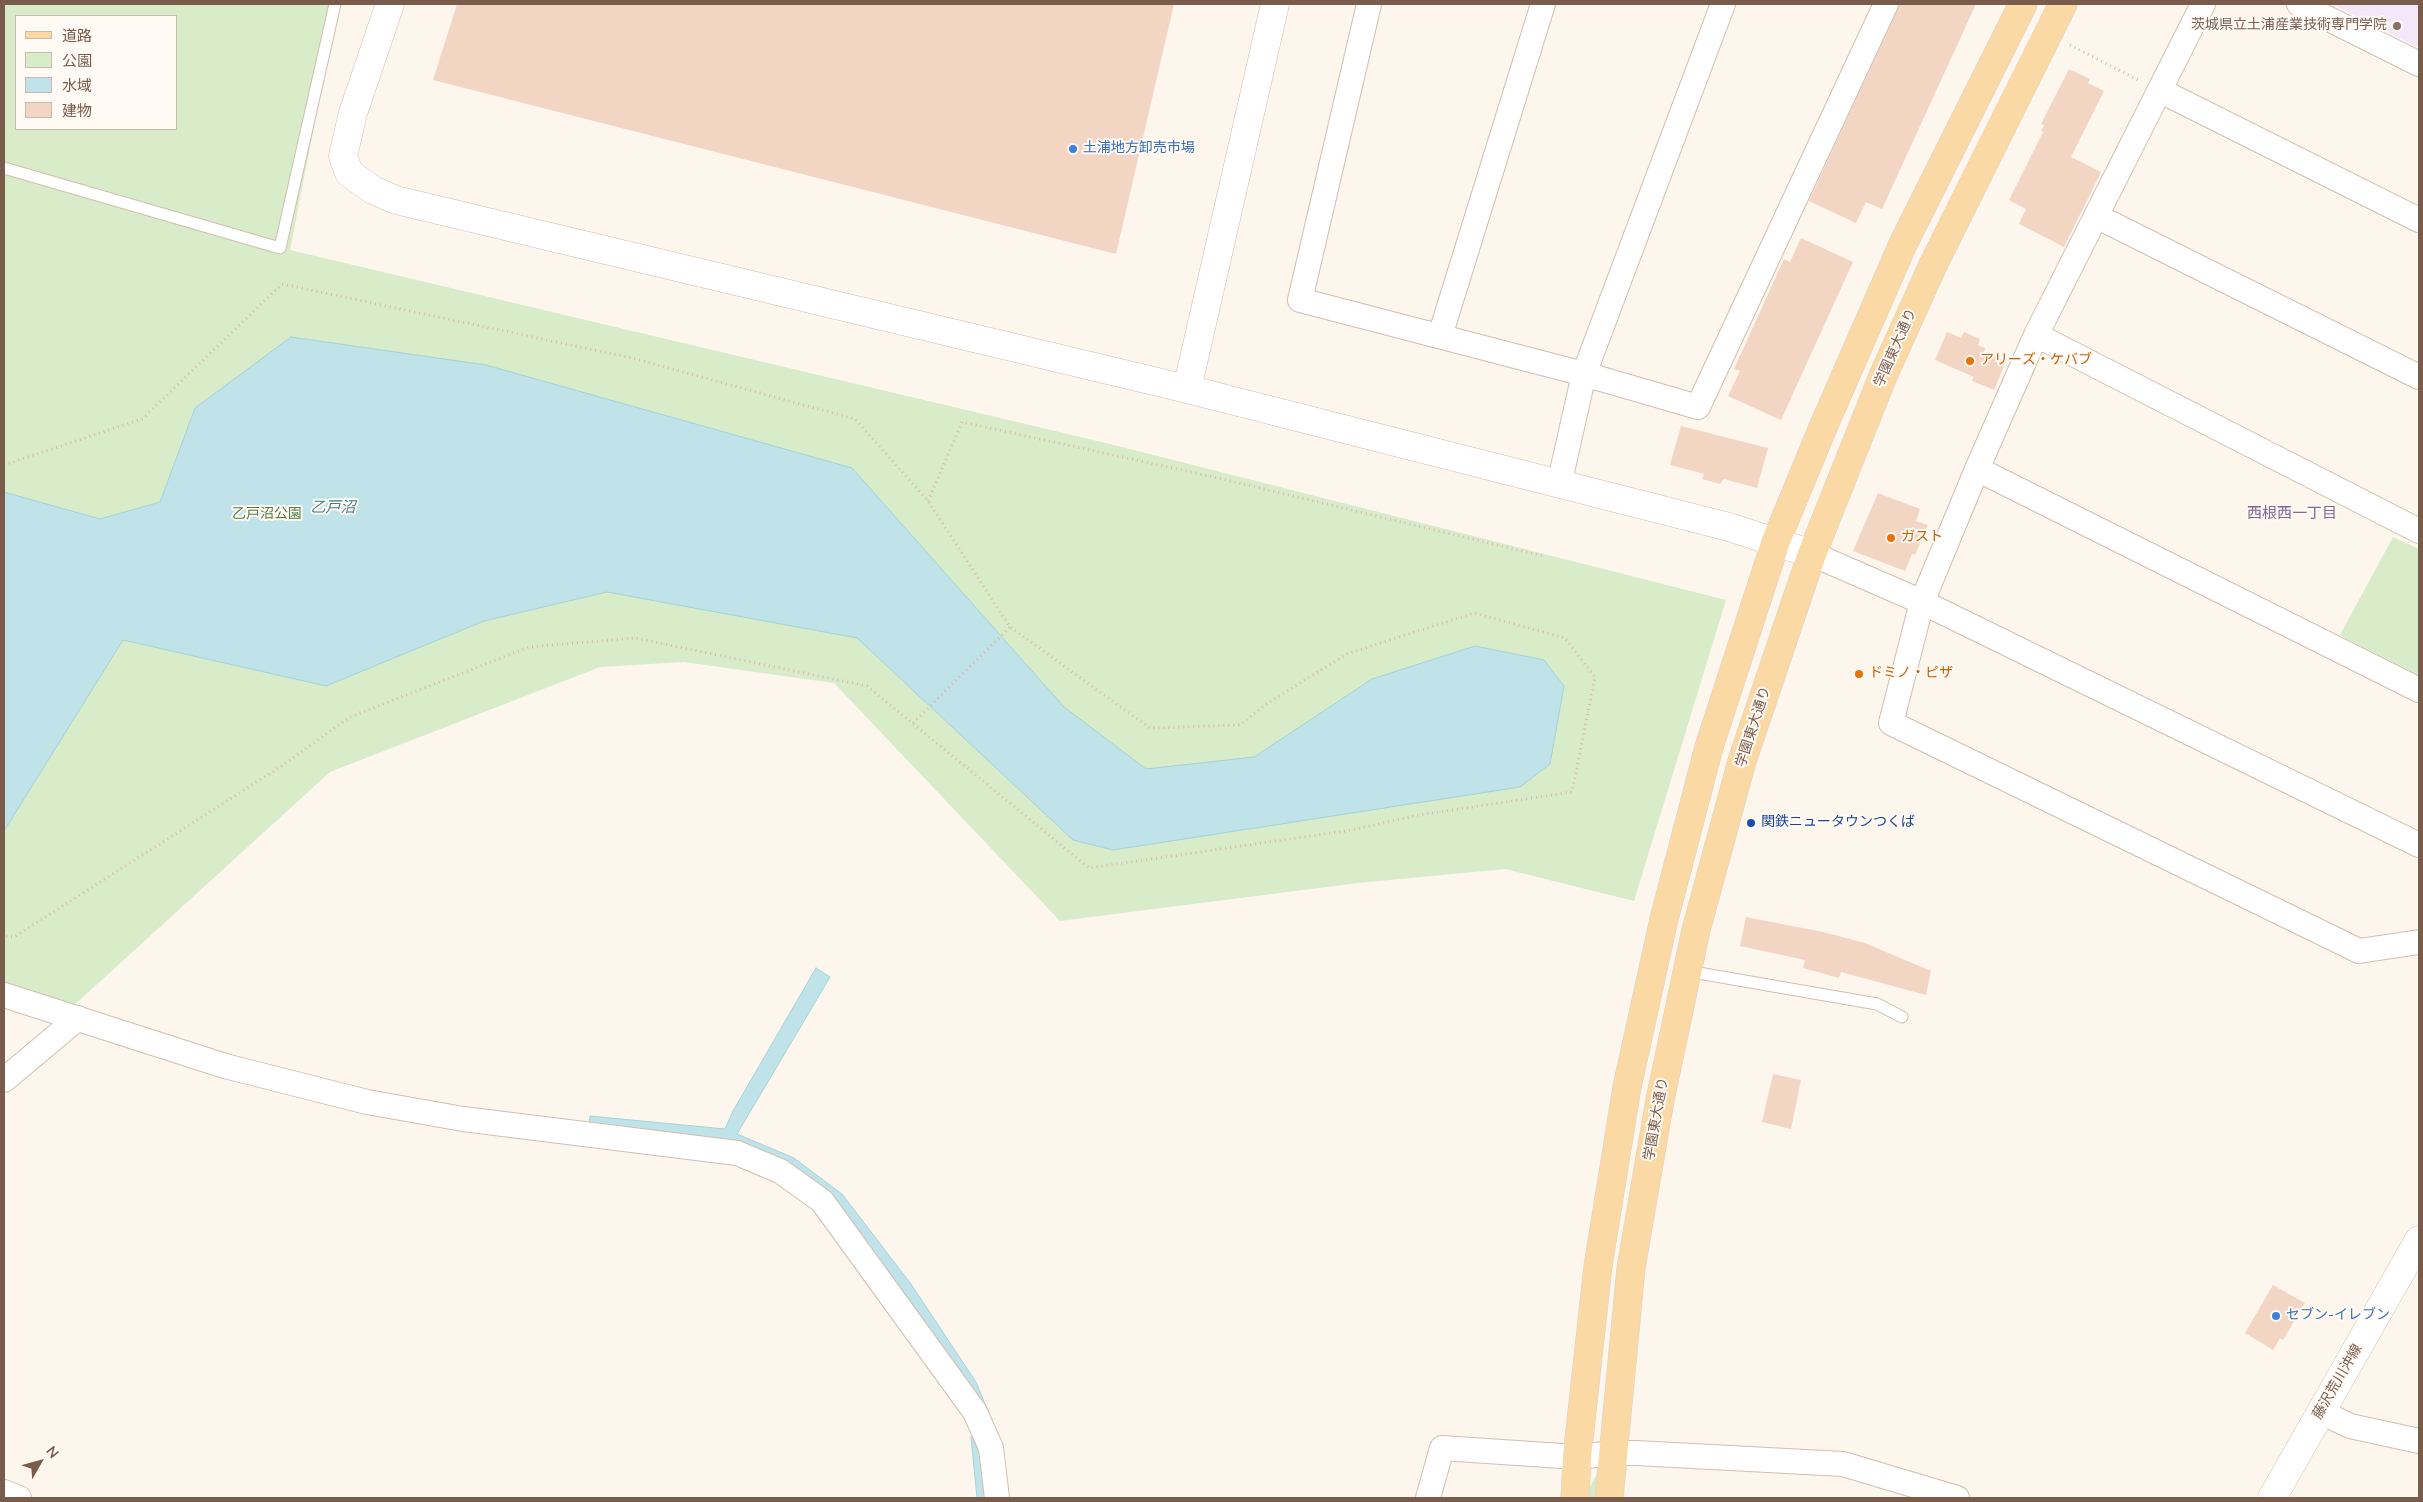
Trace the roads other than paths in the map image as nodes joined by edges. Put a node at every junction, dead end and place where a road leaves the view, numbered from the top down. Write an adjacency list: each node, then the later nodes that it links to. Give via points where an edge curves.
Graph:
1 (335, 4): 14 (lane, via 280,248)
2 (390, 4): 21 (street, via 353,113 343,156 349,174 373,190 396,200)
3 (1275, 4): 21 (street)
4 (1369, 4): 17 (street, via 1300,300)
5 (1543, 4): 17 (street)
6 (1723, 4): 19 (street)
7 (1886, 4): 19 (street, via 1698,407)
8 (2023, 4): 25 (main road, via 1903,244)
9 (2063, 4): 26 (main road, 学園東大通り, via 1933,266 1883,376)
10 (2203, 4): 13 (street)
11 (2299, 4): 12 (street)
12 (2419, 64)
13 (2161, 91): 15 (street); 16 (street)
14 (4, 168)
15 (2098, 216): 18 (street); 20 (street)
16 (2419, 220)
17 (1440, 336): 19 (street)
18 (2036, 336): 22 (street); 24 (street)
19 (1584, 374): 23 (street)
20 (2419, 377)
21 (1187, 389): 23 (street)
22 (1978, 469): 27 (street); 28 (street)
23 (1559, 485): 25 (street, via 1729,527)
24 (2419, 531)
25 (1776, 542): 26 (street); 40 (main road, via 1709,747 1664,919 1627,1087 1598,1266)
26 (1812, 554): 27 (street); 31 (main road, 学園東大通り, via 1742,761)
27 (1922, 602): 29 (street); 30 (street, via 1891,723 2359,952)
28 (2419, 690)
29 (2419, 845)
30 (2419, 942)
31 (1687, 971): 33 (lane, via 1876,1004); 39 (main road, 学園東大通り, via 1660,1100 1631,1268)
32 (4, 995): 34 (street)
33 (1902, 1017)
34 (78, 1018): 35 (street); 43 (street, via 225,1066 367,1102 473,1120 737,1153 780,1171 822,1201 975,1412 991,1448)
35 (4, 1080)
36 (2419, 1240): 37 (street, 藤沢荒川沖線)
37 (2321, 1412): 38 (street, via 2350,1426); 48 (street, 藤沢荒川沖線)
38 (2419, 1441)
39 (1613, 1453): 40 (street); 46 (main road, 学園東大通り); 47 (street, via 1844,1464)
40 (1577, 1457): 44 (street, via 1442,1448); 45 (main road)
41 (4, 1492): 42 (street)
42 (19, 1498)
43 (997, 1498)
44 (1428, 1498)
45 (1575, 1498)
46 (1609, 1498)
47 (1956, 1498)
48 (2272, 1498)

